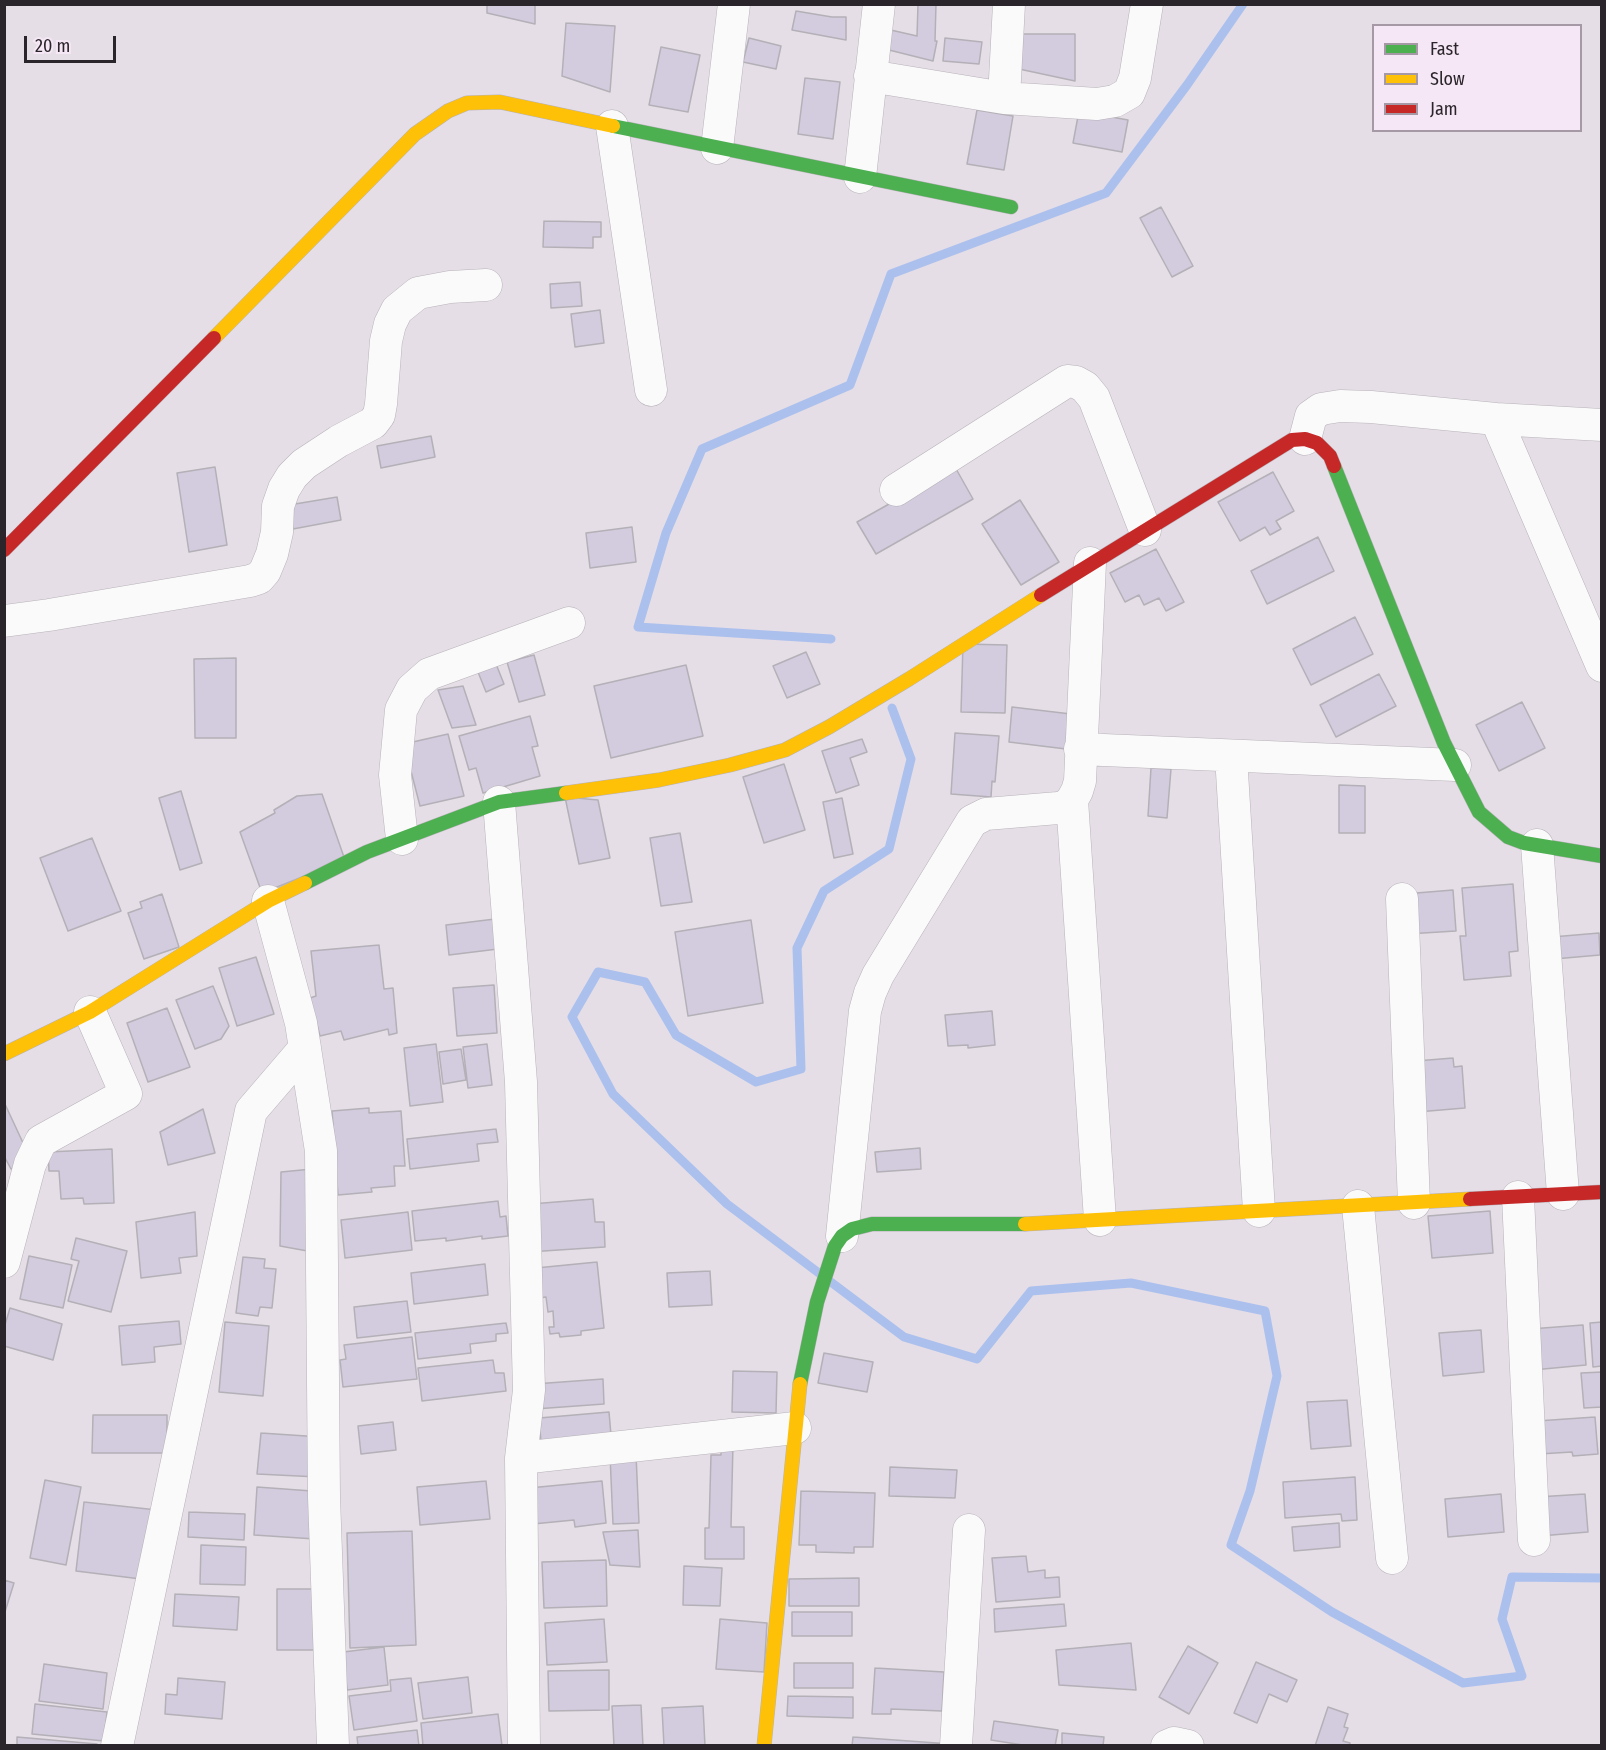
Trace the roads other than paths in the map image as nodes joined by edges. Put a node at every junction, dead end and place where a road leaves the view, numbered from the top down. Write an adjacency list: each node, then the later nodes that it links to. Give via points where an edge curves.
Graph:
1 (734, 4): 8 (street)
2 (879, 4): 5 (street)
3 (1009, 4): 6 (street)
4 (1147, 4): 6 (street, via 1129,93 1096,104)
5 (870, 76): 6 (street); 9 (street)
6 (1004, 98)
7 (612, 126): 8 (street); 12 (street); 18 (street, via 500,102 467,103 448,111 416,134)
8 (717, 148): 9 (street)
9 (860, 177): 10 (street)
10 (1011, 207)
11 (486, 285): 20 (street, via 418,293 398,310 386,341 379,415 373,423 304,464 292,476 278,506 272,554 259,578)
12 (651, 390)
13 (1496, 419): 14 (street); 15 (street, via 1340,406 1321,409 1311,416); 22 (street)
14 (1602, 425)
15 (1305, 439): 17 (street, via 1293,440); 25 (street, via 1317,443 1330,456)
16 (896, 490): 17 (street, via 1067,381 1076,382 1094,398)
17 (1145, 530): 19 (street)
18 (4, 550)
19 (1090, 563): 23 (street); 27 (street, via 909,679 785,750 659,780)
20 (4, 621)
21 (569, 622): 28 (street, via 429,674 412,690 400,710 394,775)
22 (1602, 666)
23 (1080, 749): 24 (street); 26 (street, via 1080,781)
24 (1231, 756): 25 (street); 41 (street)
25 (1455, 765): 29 (street, via 1486,819 1508,837)
26 (1072, 800): 42 (street); 43 (street, via 1058,808 986,814 972,821 878,975 865,1011)
27 (499, 802): 28 (street); 46 (street, via 521,1082 529,1390)
28 (402, 839): 32 (street)
29 (1537, 845): 30 (street); 37 (street)
30 (1602, 856)
31 (1402, 899): 39 (street)
32 (268, 901): 33 (street); 34 (street)
33 (90, 1012): 35 (street); 44 (street, via 126,1094 40,1141 30,1164)
34 (305, 1048): 50 (street, via 250,1111); 51 (street, via 321,1151 324,1497)
35 (4, 1054)
36 (1602, 1192): 37 (street)
37 (1563, 1194): 38 (street)
38 (1518, 1197): 39 (street); 48 (street)
39 (1414, 1203): 40 (street)
40 (1358, 1206): 41 (street); 49 (street)
41 (1259, 1211): 42 (street)
42 (1100, 1220): 43 (street, via 1015,1225 872,1224 852,1229)
43 (839, 1241): 45 (street, via 817,1302)
44 (4, 1262)
45 (795, 1428): 46 (street); 53 (street)
46 (522, 1458): 52 (street)
47 (969, 1530): 54 (street)
48 (1534, 1540)
49 (1392, 1558)
50 (117, 1746)
51 (333, 1746)
52 (524, 1746)
53 (764, 1746)
54 (956, 1746)
55 (1167, 1746): 56 (street)
56 (1188, 1746)

